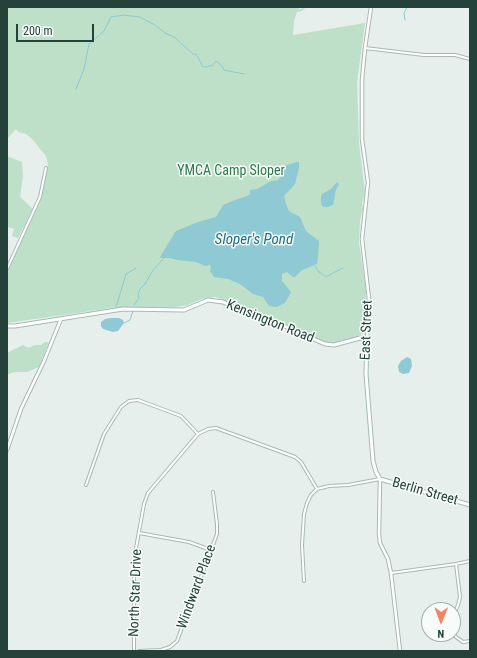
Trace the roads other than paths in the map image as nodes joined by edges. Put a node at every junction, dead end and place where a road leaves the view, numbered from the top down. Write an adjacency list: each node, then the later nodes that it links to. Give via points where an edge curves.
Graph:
1 (371, 7): 2 (street, East Street)
2 (365, 48): 3 (street, via 424,55 455,54); 8 (street, East Street, via 362,138 368,182 362,239 369,299)
3 (470, 59)
4 (46, 168): 5 (street, via 38,201)
5 (7, 269)
6 (61, 319): 7 (main road, Kensington Road); 8 (main road, Kensington Road, via 123,309 184,310 208,300 223,302 325,344 334,345 360,338); 10 (street, via 21,409)
7 (7, 326)
8 (367, 339): 11 (main road, East Street, via 366,374 373,461)
9 (198, 434): 12 (street, via 181,416 138,400 129,401 121,407 104,434); 13 (street, via 216,428 295,457 301,462); 16 (street, North Star Drive, via 148,494)
10 (7, 450)
11 (380, 479): 13 (street); 15 (main road, Berlin Street); 20 (street, East Street, via 380,543 388,559)
12 (86, 485)
13 (317, 489): 21 (street, via 307,503 304,514)
14 (213, 492): 17 (street, Windward Place, via 217,534)
15 (470, 505)
16 (139, 533): 17 (street, via 188,542); 23 (street, North Star Drive, via 134,559)
17 (211, 550): 24 (street, Windward Place, via 178,641 161,650)
18 (470, 561): 19 (street)
19 (456, 564): 20 (street); 22 (street)
20 (391, 573): 25 (street, East Street)
21 (304, 581)
22 (459, 602)
23 (134, 651)
24 (139, 651)
25 (400, 651)

